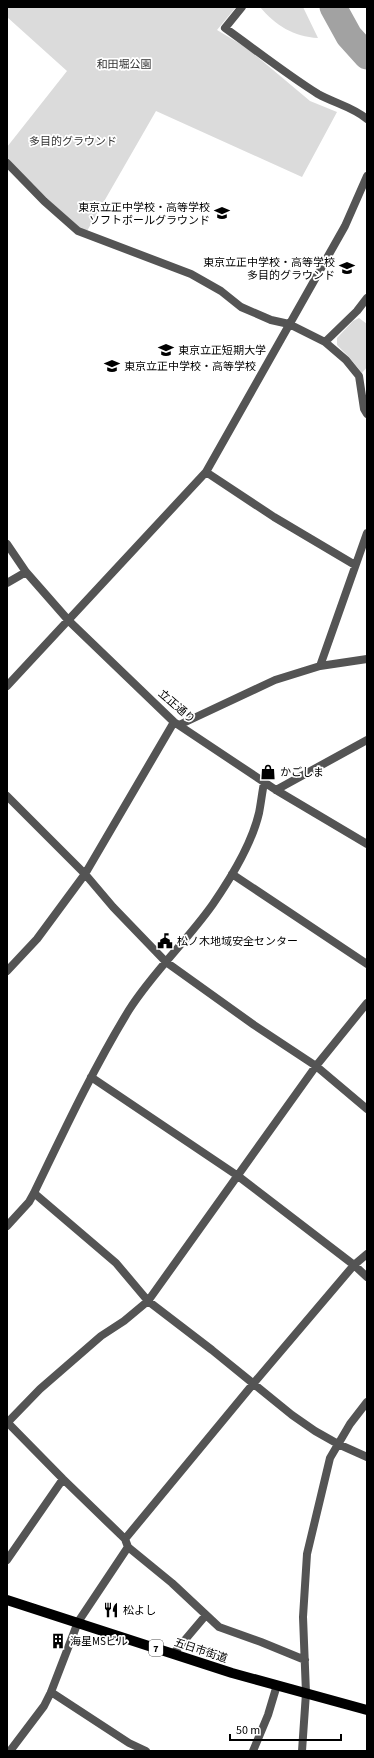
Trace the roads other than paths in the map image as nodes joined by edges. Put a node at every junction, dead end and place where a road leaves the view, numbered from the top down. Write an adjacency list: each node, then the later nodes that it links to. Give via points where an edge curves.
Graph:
1 (242, 7): 2 (street, via 225,28 318,94 358,111)
2 (367, 118)
3 (7, 163): 6 (street, via 78,231 191,274 221,290 241,306 271,320)
4 (367, 176): 6 (street, via 345,226)
5 (367, 298): 7 (street)
6 (289, 324): 7 (street); 9 (street)
7 (325, 342): 8 (street, via 346,360 359,376)
8 (367, 414)
9 (206, 472): 12 (street, via 274,517); 15 (street)
10 (367, 533): 12 (street)
11 (7, 544): 13 (street, 立正通り)
12 (355, 565): 17 (street)
13 (26, 572): 14 (street); 15 (street, 立正通り)
14 (7, 583)
15 (69, 621): 18 (street); 19 (street, 立正通り)
16 (367, 659): 17 (street)
17 (320, 666): 19 (street, via 275,680)
18 (7, 686)
19 (177, 724): 21 (street, 立正通り); 25 (street)
20 (367, 740): 22 (street)
21 (264, 783): 22 (street, 立正通り); 26 (street, via 259,814 250,840)
22 (276, 790): 24 (street, 立正通り)
23 (7, 796): 25 (street)
24 (367, 844)
25 (85, 874): 27 (street); 29 (street, via 54,917)
26 (232, 874): 27 (street, via 212,905); 28 (street)
27 (166, 962): 31 (street); 32 (street, via 129,1010)
28 (367, 964)
29 (7, 971)
30 (367, 1003): 31 (street)
31 (316, 1066): 33 (street); 34 (street)
32 (91, 1077): 34 (street); 35 (street)
33 (367, 1109)
34 (238, 1176): 38 (street); 40 (street)
35 (34, 1193): 36 (street); 40 (street, via 116,1263)
36 (7, 1226)
37 (367, 1254): 38 (street)
38 (354, 1265): 39 (street); 41 (street)
39 (367, 1278)
40 (148, 1301): 41 (street); 43 (street, via 101,1336 40,1389)
41 (253, 1384): 44 (street, via 292,1415); 47 (street)
42 (367, 1402): 44 (street)
43 (7, 1423): 46 (street)
44 (338, 1444): 45 (street); 53 (street, via 330,1458 307,1554 303,1617)
45 (367, 1457)
46 (63, 1479): 47 (street); 48 (street)
47 (127, 1543): 50 (street); 51 (street)
48 (7, 1560)
49 (7, 1600): 51 (main road, 五日市街道 / 7)
50 (206, 1615): 52 (street); 53 (street, via 219,1627)
51 (78, 1622): 52 (main road, 五日市街道 / 7); 55 (street)
52 (173, 1654): 54 (main road, 五日市街道 / 7)
53 (305, 1660): 56 (street)
54 (276, 1685): 56 (main road, 五日市街道 / 7); 62 (street, via 268,1715)
55 (51, 1692): 58 (street); 59 (street, via 44,1706)
56 (306, 1693): 57 (main road, 五日市街道 / 7); 63 (street)
57 (367, 1710)
58 (129, 1743): 60 (street); 61 (street)
59 (10, 1751)
60 (124, 1751)
61 (146, 1751)
62 (253, 1751)
63 (302, 1751)

